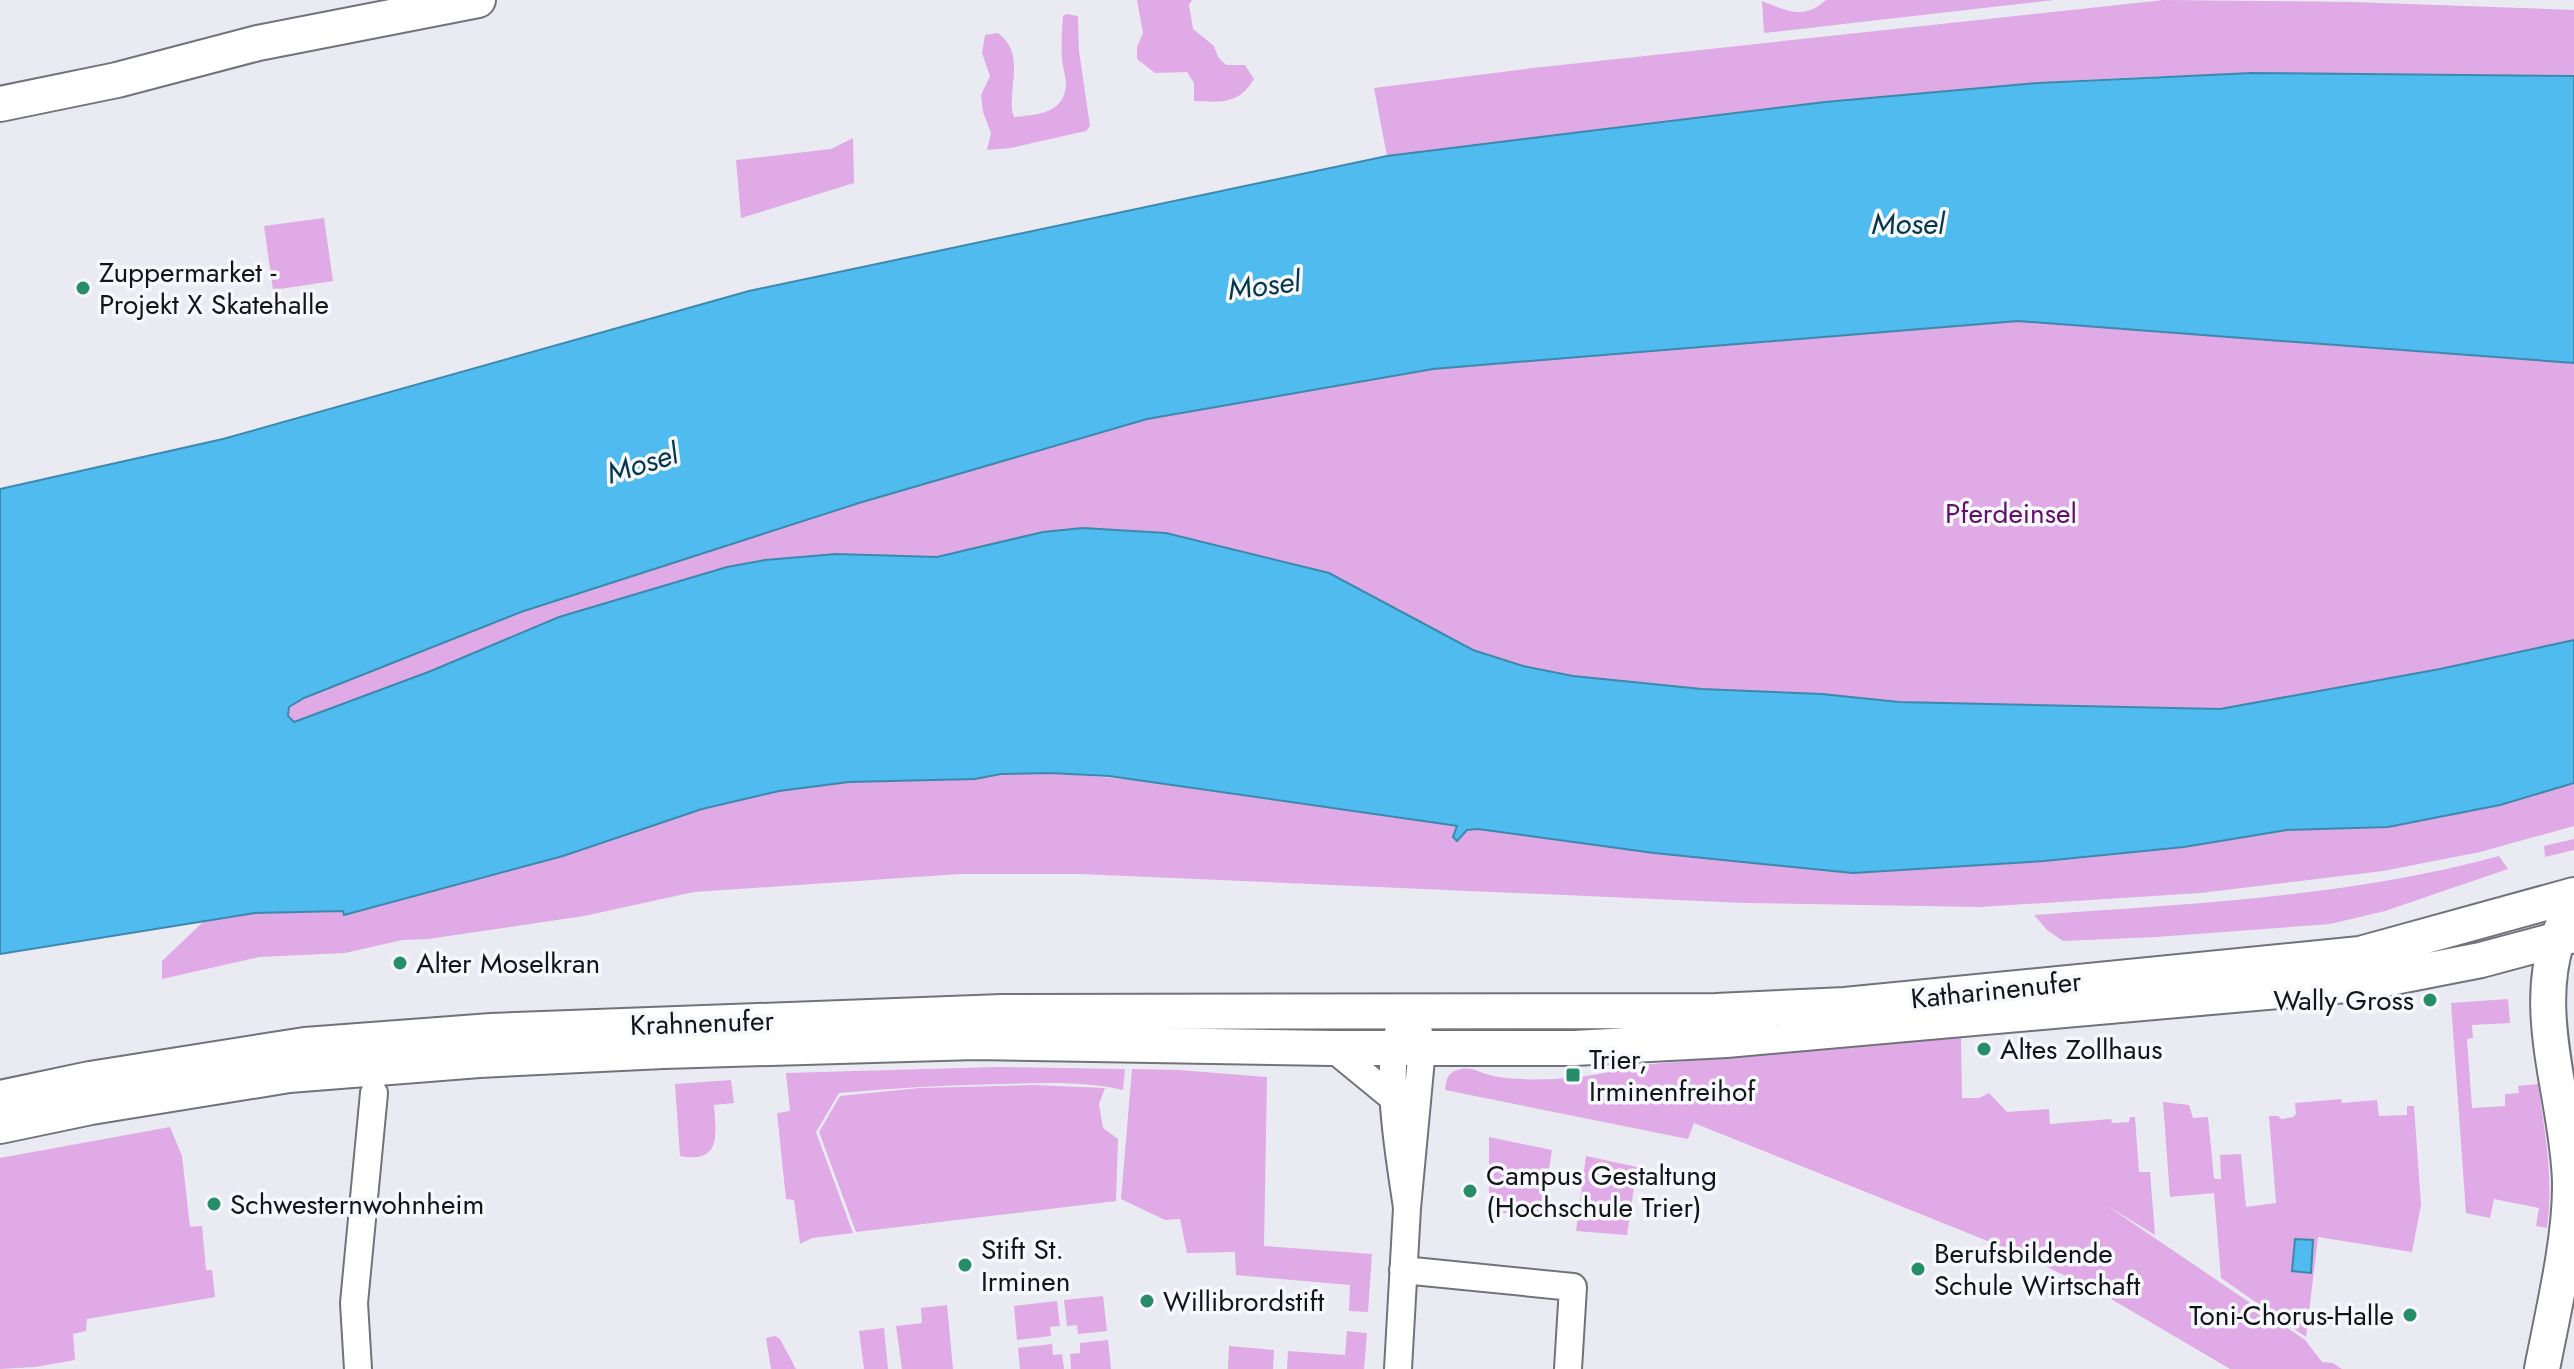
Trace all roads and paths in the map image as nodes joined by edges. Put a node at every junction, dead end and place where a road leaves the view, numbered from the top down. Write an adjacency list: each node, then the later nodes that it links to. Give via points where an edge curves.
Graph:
1 (478, 0): 2 (main road, via 258,43)
2 (0, 104)
3 (2574, 898): 4 (main road); 7 (main road, Katharinenufer, via 2360,954 2283,963 1845,1005)
4 (2565, 937): 5 (main road, Katharinenufer); 6 (main road)
5 (2481, 960): 6 (main road, via 2522,969); 8 (main road, Katharinenufer, via 2358,984 1907,1026 1695,1042)
6 (2546, 999): 19 (main road, via 2570,1182 2569,1216)
7 (1410, 1013): 10 (street, via 1400,1023); 12 (main road, Krahnenufer, via 1002,1012 491,1031 305,1045)
8 (1484, 1047): 10 (main road, Katharinenufer); 13 (street, via 1445,1063)
9 (1332, 1048): 10 (main road, Krahnenufer); 13 (street); 14 (main road, Krahnenufer, via 976,1042 479,1060 289,1075)
10 (1408, 1048): 13 (street)
11 (374, 1093): 16 (street, via 354,1303)
12 (0, 1098)
13 (1406, 1101): 15 (street)
14 (0, 1126)
15 (1403, 1270): 17 (street); 18 (street, via 1573,1287)
16 (358, 1369)
17 (1398, 1369)
18 (1568, 1369)
19 (2542, 1369)

